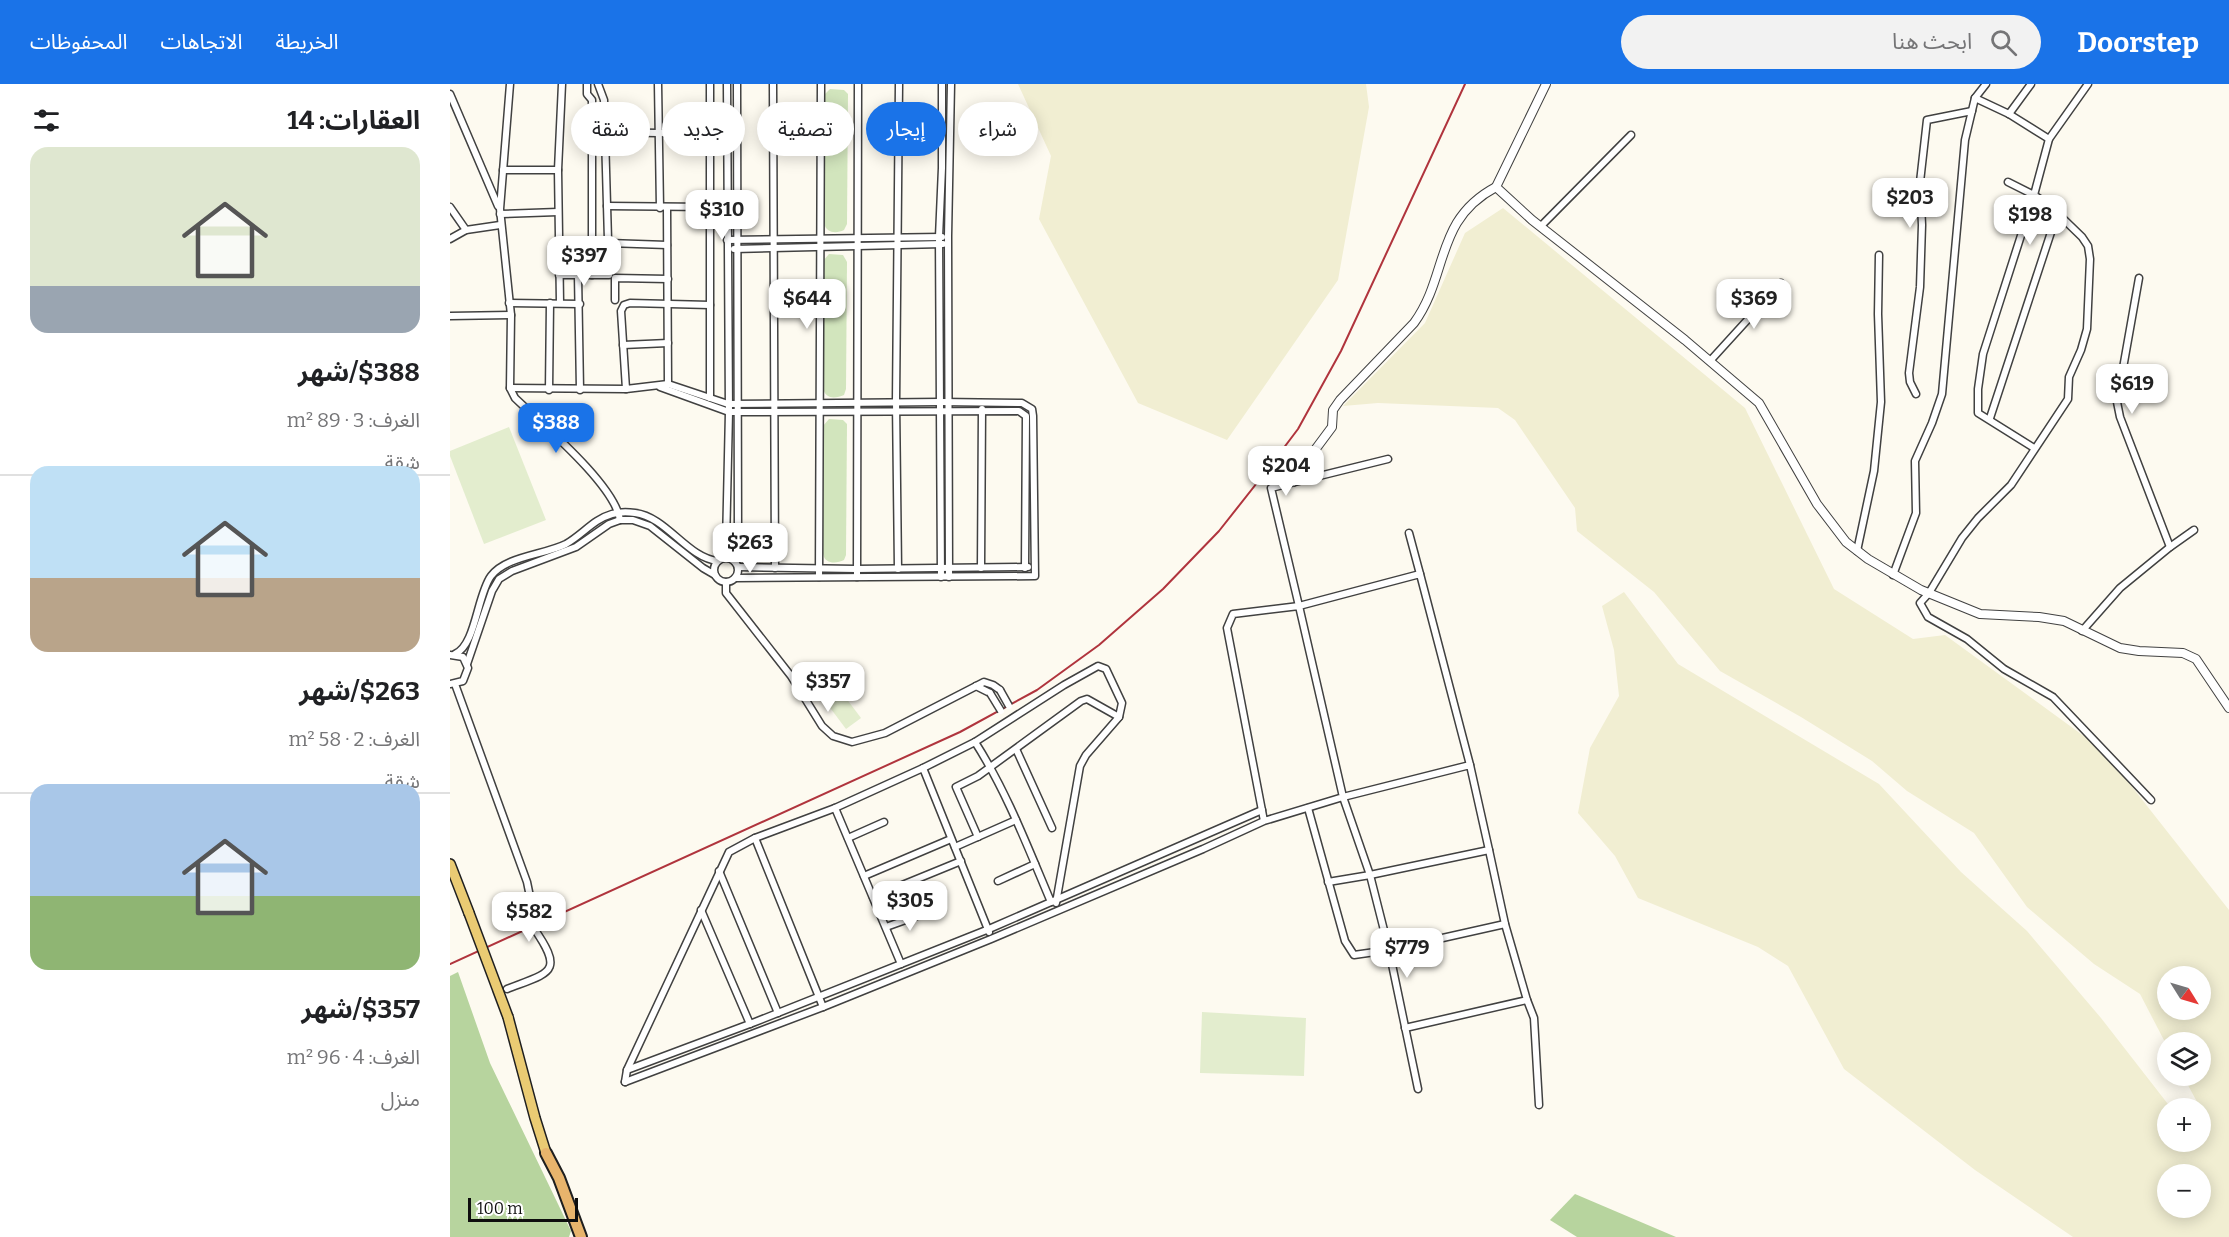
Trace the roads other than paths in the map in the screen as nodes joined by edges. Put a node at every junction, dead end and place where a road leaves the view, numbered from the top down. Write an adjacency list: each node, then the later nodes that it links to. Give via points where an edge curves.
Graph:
1 (510, 84): 31 (street)
2 (562, 84): 32 (street)
3 (587, 84): 67 (street, via 592,100)
4 (598, 84): 21 (street)
5 (658, 84): 26 (street)
6 (710, 84): 22 (street)
7 (727, 84): 53 (street)
8 (737, 84): 51 (street)
9 (773, 84): 52 (street)
10 (821, 84): 48 (street)
11 (858, 84): 49 (street)
12 (899, 84): 46 (street)
13 (942, 84): 47 (street)
14 (951, 84): 54 (street)
15 (1546, 84): 34 (street)
16 (1986, 84): 20 (street)
17 (2031, 84): 24 (street)
18 (2088, 84): 28 (street)
19 (450, 94): 40 (street)
20 (1975, 98): 23 (street); 24 (street)
21 (604, 102)
22 (710, 102)
23 (1972, 111): 89 (street, via 1927,120 1920,182 1920,287 1909,373); 130 (street, via 1965,140 1942,394 1915,461 1916,513)
24 (2009, 114): 28 (street)
25 (650, 134): 26 (street)
26 (659, 134): 39 (street)
27 (1631, 135): 44 (street)
28 (2049, 140): 35 (street)
29 (606, 156): 36 (street)
30 (710, 156): 38 (street)
31 (503, 170): 32 (street); 40 (street)
32 (558, 170): 41 (street)
33 (2008, 182): 35 (street)
34 (1496, 187): 44 (street); 111 (street, via 1478,196 1459,218 1424,310 1340,400 1333,410 1332,427)
35 (2034, 195): 42 (street); 108 (street, via 1983,354 1977,408 1978,413)
36 (607, 206): 39 (street); 55 (street)
37 (450, 207): 45 (street)
38 (709, 207): 39 (street); 77 (street)
39 (663, 208): 57 (street)
40 (500, 211): 41 (street); 43 (street)
41 (558, 212): 65 (street)
42 (2057, 214): 108 (street); 109 (street, via 2088,246 2089,314 2081,350 2069,377 2068,399)
43 (500, 225): 45 (street); 72 (street)
44 (1541, 226): 82 (street)
45 (466, 230): 50 (street)
46 (898, 237): 47 (street); 49 (street); 59 (street)
47 (939, 237): 54 (street); 56 (street)
48 (820, 238): 49 (street); 52 (street); 60 (street)
49 (857, 238): 58 (street)
50 (450, 239)
51 (737, 239): 52 (street); 53 (street); 63 (street)
52 (773, 239): 61 (street)
53 (727, 240): 62 (street)
54 (949, 240): 56 (street); 93 (street)
55 (608, 243): 57 (street); 67 (street, via 609,275)
56 (939, 244): 59 (street); 92 (street)
57 (667, 245): 69 (street)
58 (856, 246): 59 (street); 60 (street); 97 (street)
59 (897, 246): 91 (street)
60 (820, 247): 61 (street); 95 (street)
61 (773, 248): 63 (street); 99 (street)
62 (727, 249): 63 (street); 100 (street)
63 (737, 249): 98 (street)
64 (1879, 255): 116 (street, via 1881,402 1874,471)
65 (559, 275): 66 (street); 74 (street)
66 (578, 275): 67 (street); 75 (street)
67 (592, 275)
68 (2139, 278): 115 (street, via 2117,402)
69 (668, 279): 71 (street, via 615,278); 76 (street)
70 (1781, 284): 82 (street)
71 (615, 300)
72 (509, 303): 73 (street); 78 (street)
73 (550, 303): 74 (street); 87 (street)
74 (560, 303): 75 (street)
75 (580, 304): 88 (street)
76 (668, 305): 77 (street); 80 (street); 81 (street, via 624,305)
77 (710, 305): 90 (street)
78 (511, 315): 79 (street); 85 (street)
79 (450, 316)
80 (668, 343): 81 (street); 83 (street)
81 (623, 345): 86 (street)
82 (1710, 361): 116 (street, via 1759,403 1816,504)
83 (668, 384): 84 (street); 90 (street)
84 (657, 386): 86 (street); 100 (street)
85 (510, 388): 87 (street); 112 (street, via 515,398 604,487)
86 (626, 389): 88 (street)
87 (549, 390): 88 (street)
88 (580, 390)
89 (1916, 394)
90 (710, 398): 100 (street)
91 (896, 402): 92 (street); 97 (street); 105 (street)
92 (941, 402): 93 (street); 106 (street)
93 (949, 402): 94 (street); 106 (street)
94 (982, 402): 107 (street); 119 (street, via 1022,403 1032,409)
95 (819, 403): 96 (street); 99 (street); 103 (street)
96 (845, 403): 97 (street); 104 (street)
97 (858, 403): 104 (street)
98 (738, 404): 99 (street); 100 (street); 101 (street)
99 (774, 404): 102 (street)
100 (729, 408): 101 (street); 117 (street, via 726,545)
101 (738, 412): 102 (street); 118 (street)
102 (773, 412): 103 (street); 120 (street)
103 (819, 412): 104 (street); 121 (street)
104 (859, 412): 105 (street); 126 (street)
105 (897, 412): 106 (street); 127 (street)
106 (945, 412): 107 (street); 122 (street); 123 (street)
107 (982, 412): 124 (street); 125 (street, via 1019,411 1026,416)
108 (1990, 418): 109 (street)
109 (2034, 448): 137 (street, via 2011,485 1962,538)
110 (1388, 459): 111 (street)
111 (1293, 482): 138 (street, via 1271,488)
112 (620, 517): 117 (street, via 636,513 645,516 701,554); 129 (street, via 650,526); 140 (street, via 599,520 564,545 508,563 495,572 486,586 468,639 460,652); 141 (street, via 576,547 504,575 492,591)
113 (2194, 530): 115 (street)
114 (1409, 533): 128 (street)
115 (2170, 547): 139 (street, via 2120,588)
116 (1857, 551): 130 (street)
117 (720, 559): 118 (street, via 730,558); 129 (street, via 714,567)
118 (737, 564): 120 (street); 135 (street)
119 (1034, 567): 125 (street); 134 (street, via 1035,576)
120 (775, 568): 121 (street)
121 (819, 568): 126 (street); 131 (street)
122 (941, 568): 123 (street); 127 (street); 133 (street)
123 (949, 568): 124 (street); 134 (street)
124 (981, 568): 125 (street)
125 (1025, 568)
126 (856, 569): 127 (street); 132 (street)
127 (898, 569)
128 (1420, 574): 138 (street); 150 (street)
129 (715, 575): 136 (street)
130 (1893, 575): 137 (street)
131 (819, 577): 132 (street); 135 (street)
132 (857, 577): 133 (street)
133 (941, 577): 134 (street)
134 (949, 577)
135 (735, 578): 136 (street)
136 (726, 582): 143 (street, via 726,593 792,676 822,726 833,736 852,742 885,733)
137 (1929, 593): 139 (street, via 1980,614 2064,621); 154 (street, via 1920,603 1928,617 2053,697)
138 (1299, 606): 153 (street); 157 (street, via 1233,615 1227,627)
139 (2082, 631): 144 (street, via 2121,648 2183,653 2196,659)
140 (453, 655): 141 (street, via 463,657)
141 (468, 664): 142 (street, via 466,677)
142 (452, 684): 187 (street, via 527,882 533,927 551,960 545,974)
143 (976, 686): 145 (street, bridge, via 984,682 1000,690); 147 (street, bridge, via 990,693)
144 (2229, 708)
145 (1015, 716): 146 (street, via 1098,666 1106,669 1122,703); 147 (street)
146 (1119, 717): 149 (street, via 1088,699 1080,701); 177 (street, via 1080,766)
147 (1006, 722): 148 (street)
148 (975, 742): 151 (street); 152 (street)
149 (1016, 749): 151 (street); 161 (street)
150 (1470, 765): 153 (street); 167 (street)
151 (990, 766): 158 (street); 162 (street, via 956,787)
152 (923, 768): 156 (street); 165 (street)
153 (1343, 797): 155 (street); 172 (street)
154 (2151, 800)
155 (1308, 807): 159 (street); 175 (street)
156 (835, 808): 163 (street); 164 (street)
157 (1262, 810): 159 (street); 177 (street)
158 (1017, 820): 162 (street); 170 (street)
159 (1264, 820): 179 (street)
160 (884, 822): 164 (street)
161 (1052, 828)
162 (978, 837): 166 (street)
163 (755, 838): 171 (street, via 729,852); 188 (street)
164 (848, 838): 173 (street)
165 (951, 839): 166 (street); 173 (street)
166 (955, 847): 168 (street)
167 (1489, 850): 172 (street); 181 (street)
168 (961, 861): 176 (street); 183 (street)
169 (450, 864): 199 (main road, bridge, via 508,1017)
170 (1035, 864): 174 (street); 177 (street)
171 (719, 871): 178 (street); 191 (street)
172 (1370, 875): 175 (street); 185 (street)
173 (864, 876): 176 (street)
174 (998, 881)
175 (1328, 882): 185 (street, via 1349,951 1354,956)
176 (873, 897): 182 (street)
177 (1054, 901): 179 (street); 183 (street)
178 (701, 910): 192 (street); 196 (street)
179 (1054, 911): 184 (street)
180 (925, 913): 182 (street)
181 (1505, 924): 185 (street); 189 (street)
182 (886, 927): 186 (street)
183 (989, 929): 184 (street); 186 (street)
184 (991, 939): 190 (street)
185 (1389, 950): 193 (street)
186 (901, 964): 188 (street)
187 (507, 989)
188 (820, 996): 190 (street); 191 (street)
189 (1527, 1000): 193 (street); 198 (street, via 1534,1018)
190 (823, 1006): 195 (street)
191 (778, 1013): 192 (street)
192 (750, 1024): 194 (street)
193 (1405, 1028): 197 (street)
194 (722, 1035): 195 (street); 196 (street)
195 (723, 1044): 196 (street, via 625,1082)
196 (627, 1070)
197 (1418, 1089)
198 (1539, 1105)
199 (546, 1153): 200 (highway); 201 (highway)
200 (575, 1237)
201 (581, 1237)

